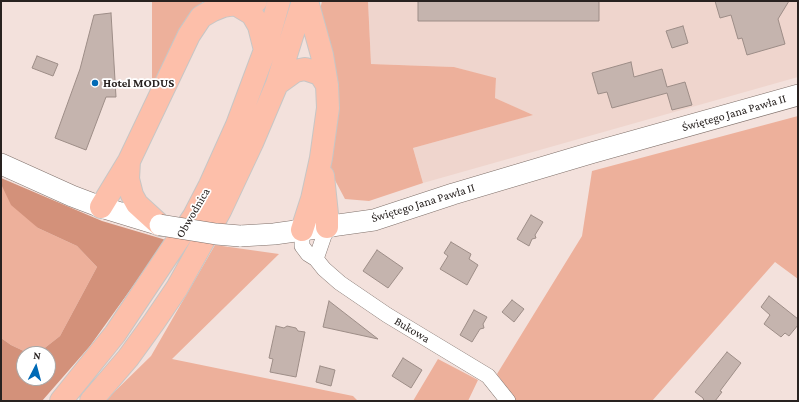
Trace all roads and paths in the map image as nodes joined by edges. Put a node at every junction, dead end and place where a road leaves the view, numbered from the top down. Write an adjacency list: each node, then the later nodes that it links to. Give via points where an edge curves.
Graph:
1 (279, 1): 5 (main road, Obwodnica)
2 (303, 1): 6 (main road, Obwodnica)
3 (307, 1): 7 (main road, via 322,55)
4 (246, 3): 5 (main road, via 259,26); 10 (main road, via 223,6 201,17 189,35)
5 (265, 50): 17 (main road, Obwodnica, via 237,125 194,216 115,334)
6 (277, 84): 7 (main road, via 295,71 305,69 320,74); 18 (main road, Obwodnica, via 220,211 176,288 128,358)
7 (327, 85): 9 (main road, via 328,108)
8 (798, 95): 14 (street, Świętego Jana Pawła II, via 592,153 374,220)
9 (321, 158): 14 (main road); 15 (main road)
10 (129, 161): 12 (main road); 13 (main road, via 128,179 132,196)
11 (1, 164): 12 (street, Świętego Jana Pawła II)
12 (101, 207): 13 (street, Świętego Jana Pawła II)
13 (160, 225): 15 (street, Świętego Jana Pawła II, bridge, via 240,236)
14 (327, 227): 15 (street, Świętego Jana Pawła II); 16 (street)
15 (302, 230): 16 (street, Bukowa, via 302,246)
16 (316, 259): 19 (street, Bukowa, via 340,283 387,315 488,376)
17 (61, 401)
18 (91, 401)
19 (508, 401)

